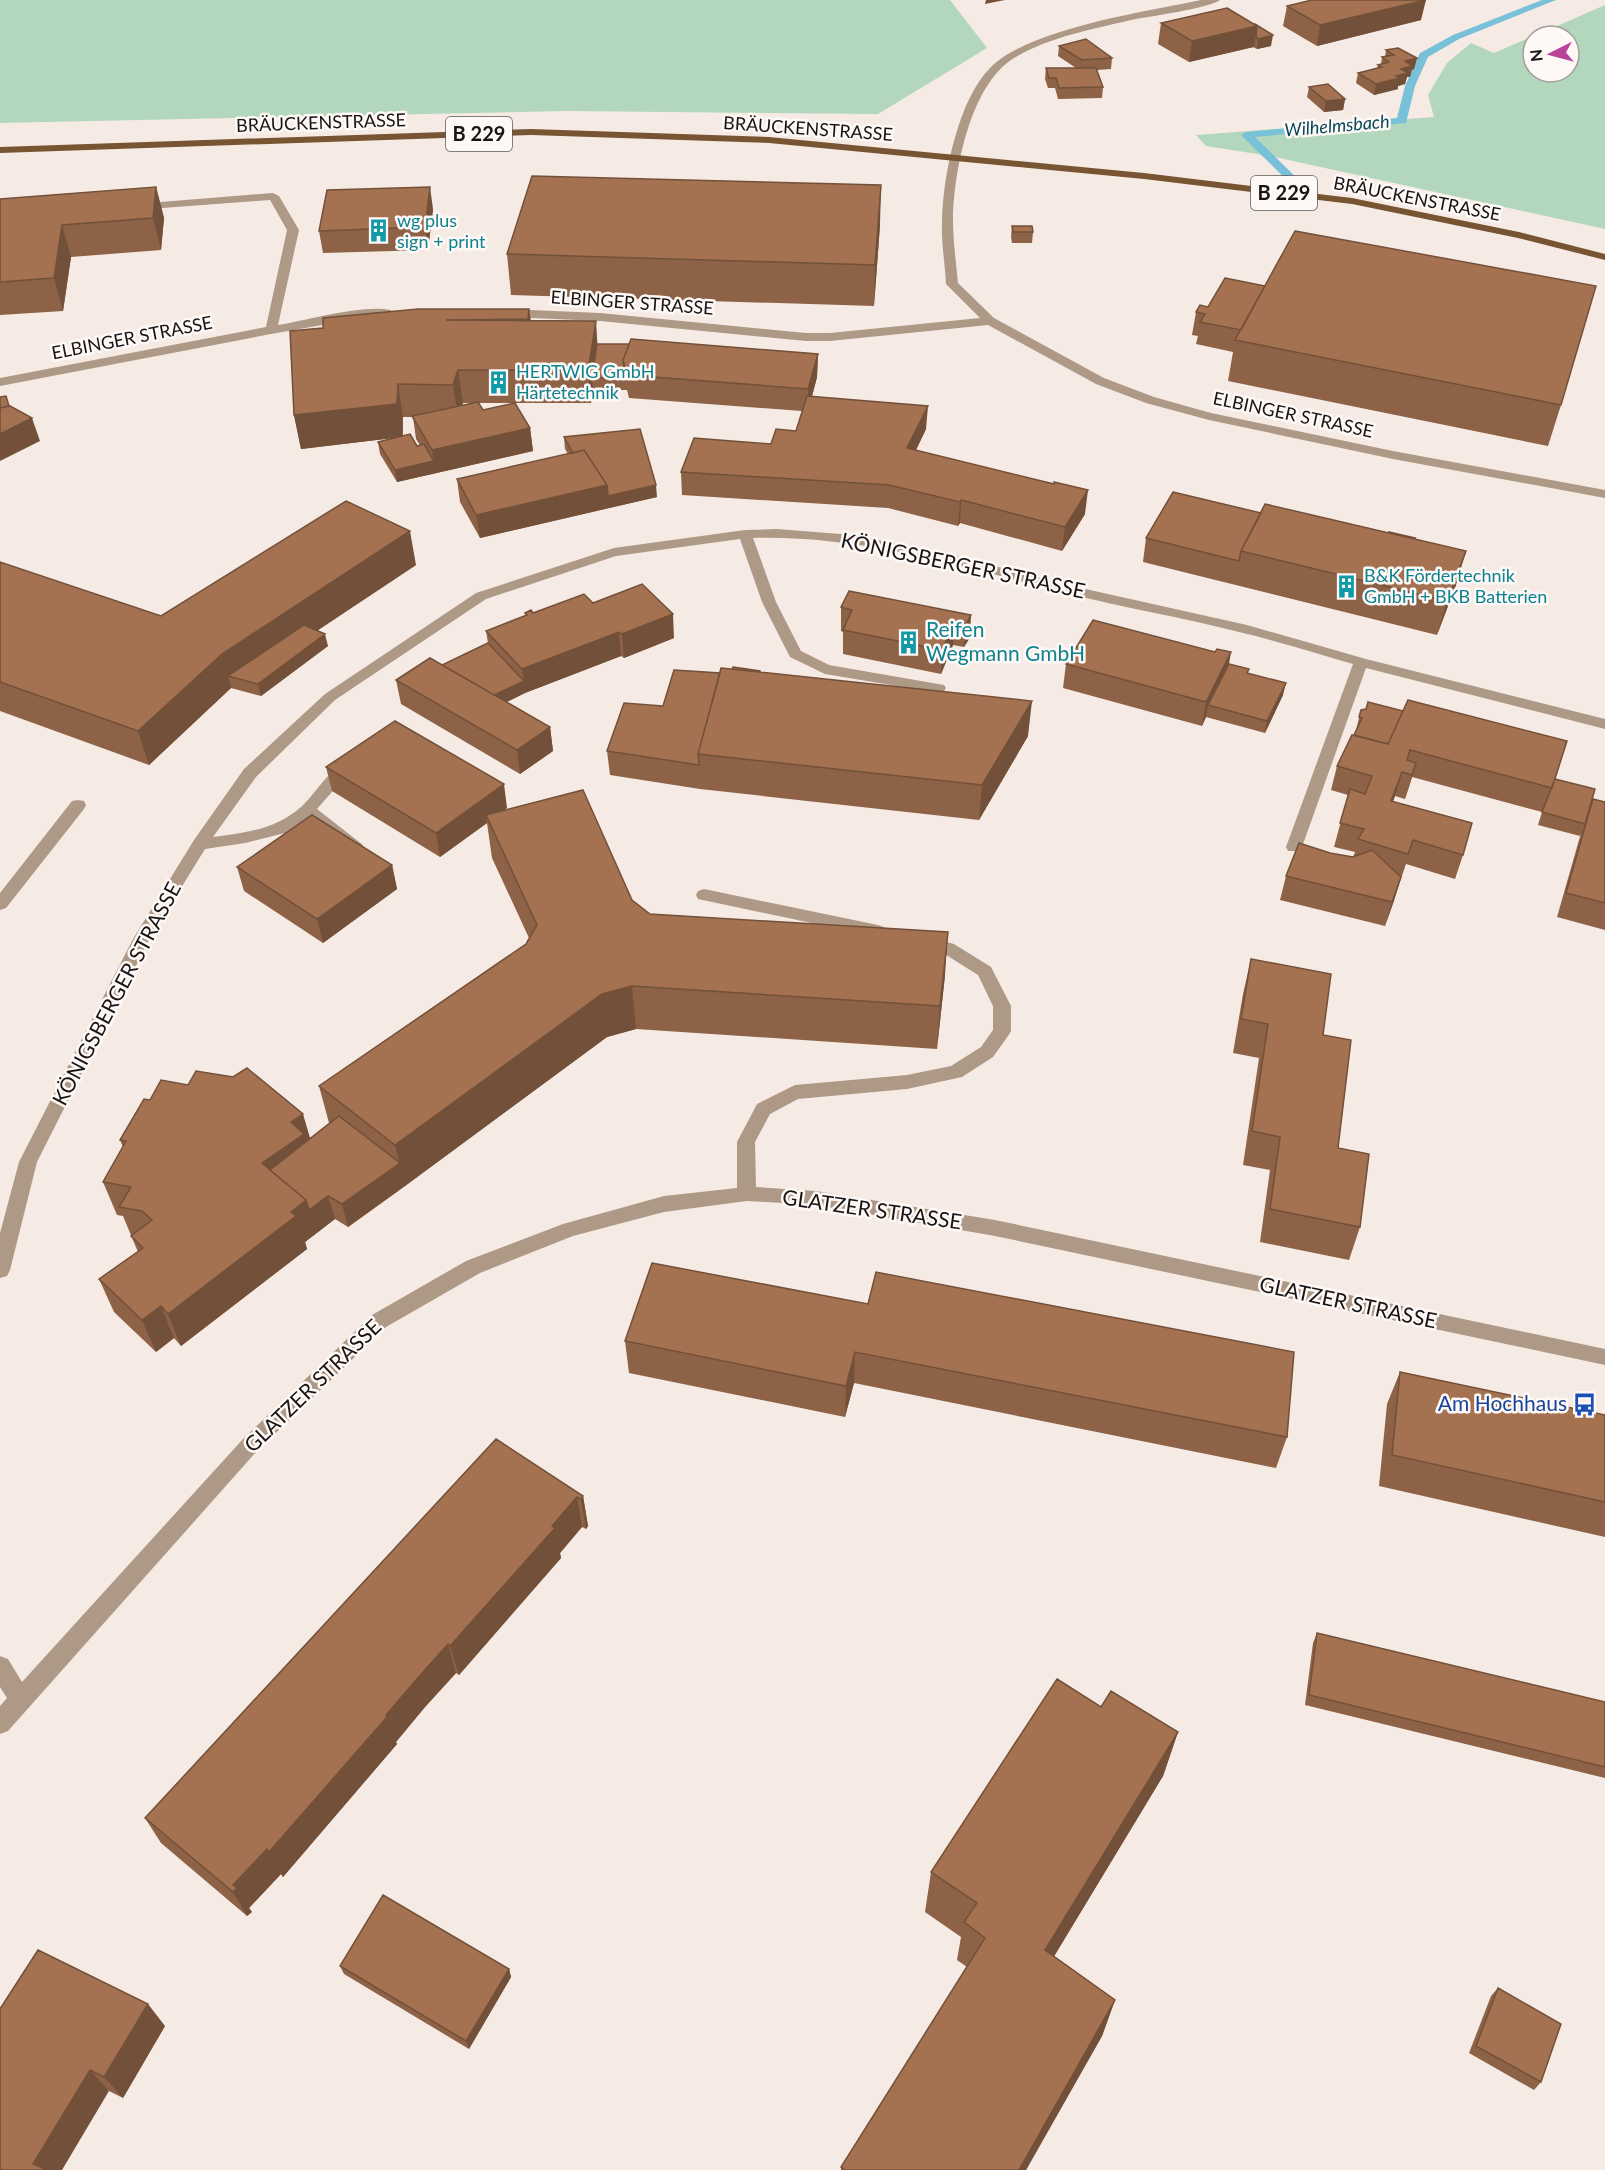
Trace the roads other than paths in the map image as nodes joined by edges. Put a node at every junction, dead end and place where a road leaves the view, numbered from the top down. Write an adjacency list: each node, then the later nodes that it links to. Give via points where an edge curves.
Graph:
1 (1215, 0): 3 (street, ELBINGER STRASSE, via 1081,29 1012,55 994,69 980,92)
2 (0, 150): 3 (main road, BRÄUCKENSTRASSE / B 229, via 531,132 769,140)
3 (957, 157): 5 (main road, BRÄUCKENSTRASSE / B 229, via 1352,201); 8 (street, ELBINGER STRASSE, via 948,212 952,284)
4 (119, 208): 9 (street, via 273,196 293,230)
5 (1605, 257)
6 (489, 312): 8 (street, ELBINGER STRASSE, via 600,317 806,338)
7 (397, 313): 9 (street, ELBINGER STRASSE, via 362,314)
8 (990, 321): 11 (street, ELBINGER STRASSE, via 1100,381 1209,416)
9 (271, 330): 10 (street, ELBINGER STRASSE)
10 (0, 382)
11 (1605, 494)
12 (746, 534): 13 (street, KÖNIGSBERGER STRASSE, via 853,539 1242,628); 14 (street, via 769,602 795,654 825,669); 19 (street, KÖNIGSBERGER STRASSE, via 614,552 481,596 330,697 250,773)
13 (1361, 662): 15 (street, KÖNIGSBERGER STRASSE); 20 (street)
14 (939, 688)
15 (1605, 724)
16 (357, 762): 18 (street, via 332,782)
17 (78, 805): 23 (street)
18 (308, 810): 19 (street, via 283,828); 21 (street)
19 (200, 844): 25 (street, KÖNIGSBERGER STRASSE, via 141,939 28,1162)
20 (1294, 848)
21 (369, 856)
22 (704, 895): 24 (street, via 948,948 985,971 1002,1006 1002,1031 987,1052 956,1072 907,1082 795,1092 763,1109 747,1142)
23 (0, 904)
24 (747, 1194): 26 (street, GLATZER STRASSE, via 816,1198 995,1228); 28 (street, GLATZER STRASSE, via 664,1204 570,1229 473,1267 379,1321 250,1444)
25 (0, 1269)
26 (1605, 1357)
27 (0, 1667): 28 (street)
28 (20, 1698): 29 (street, GLATZER STRASSE)
29 (0, 1723)

